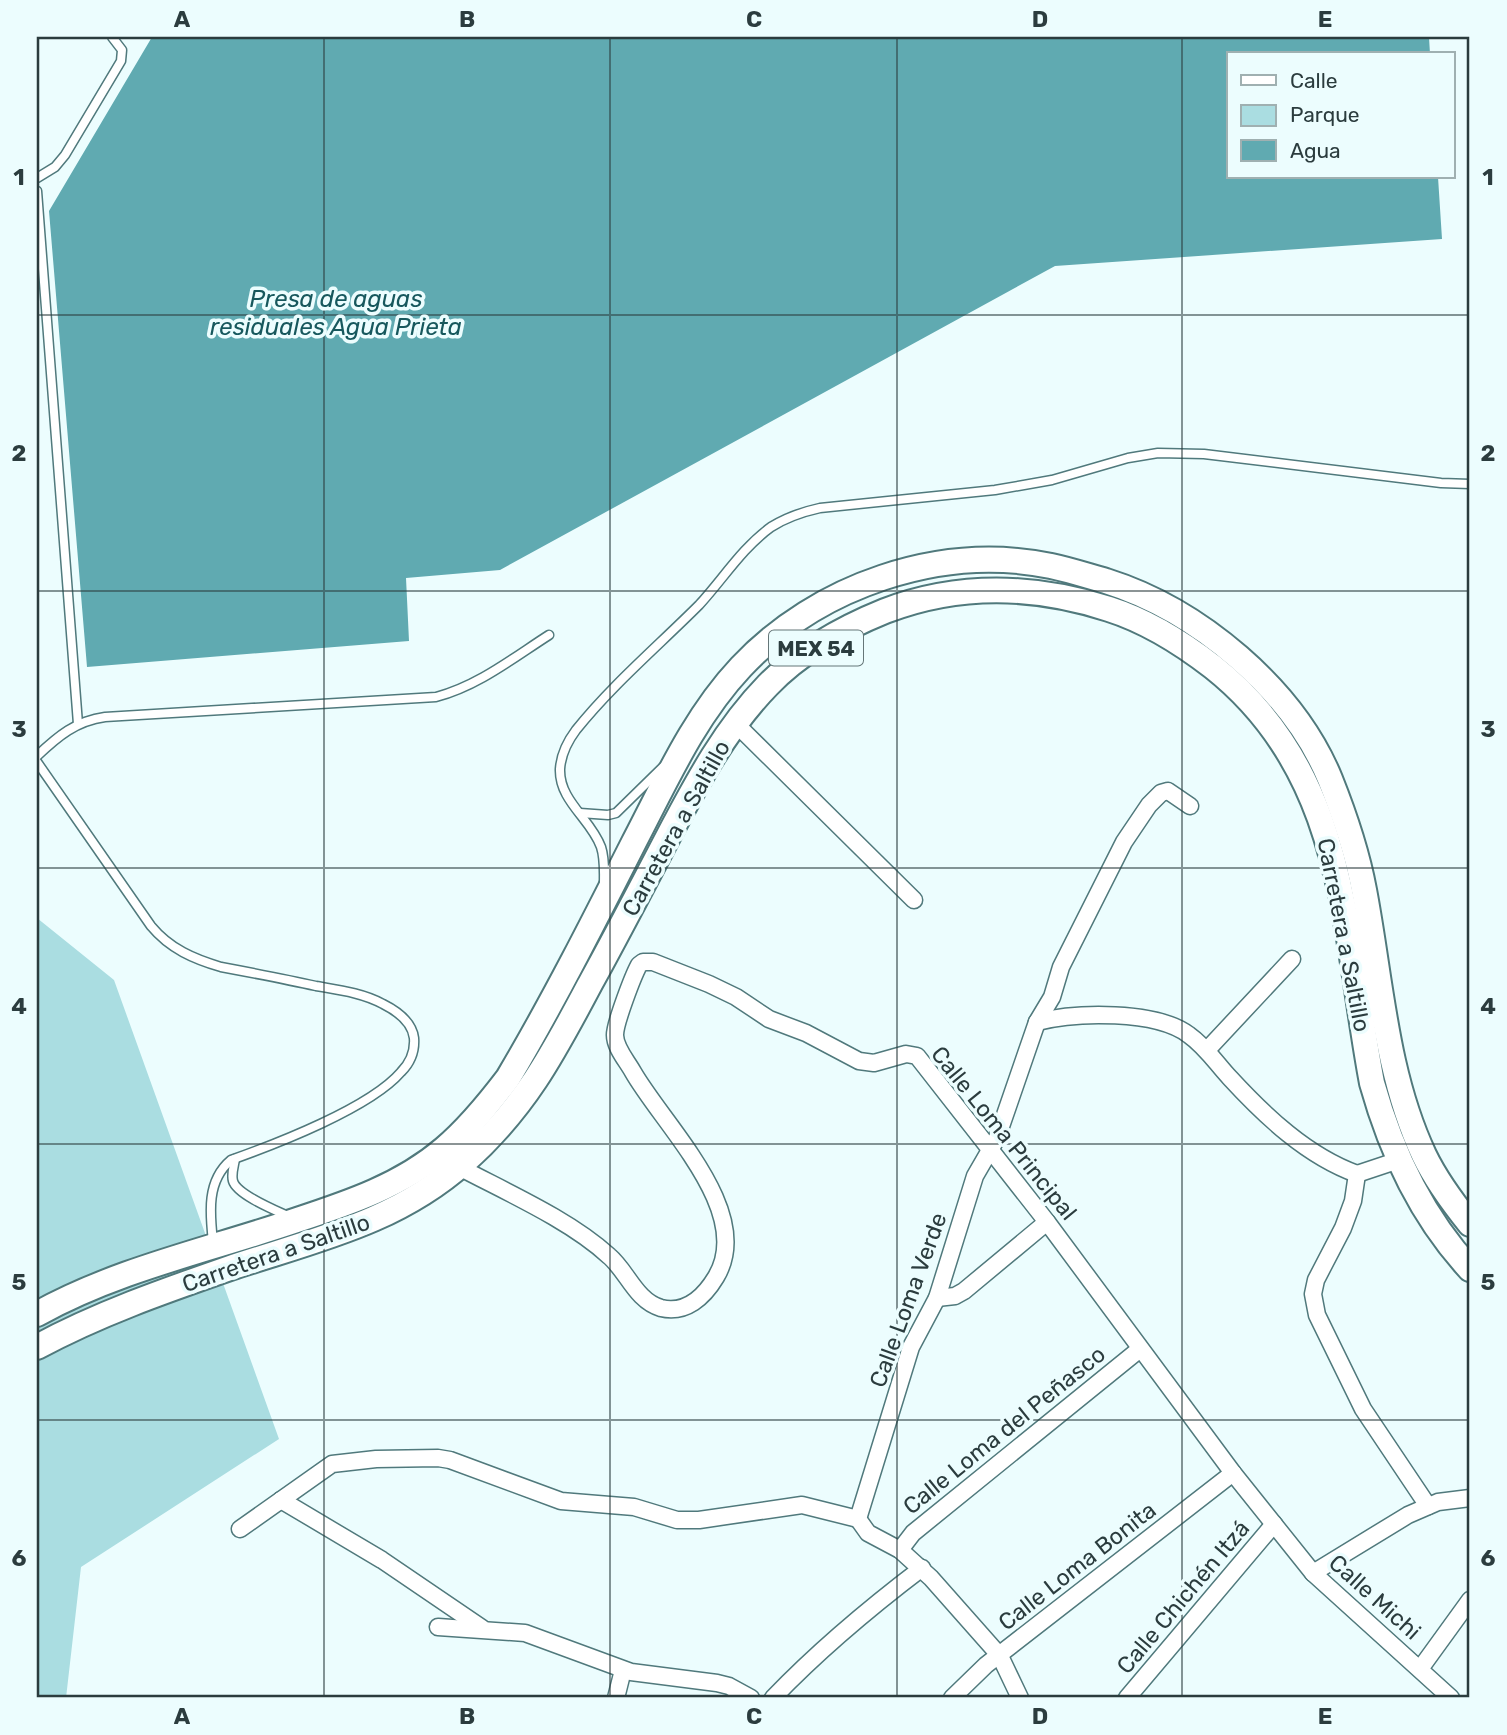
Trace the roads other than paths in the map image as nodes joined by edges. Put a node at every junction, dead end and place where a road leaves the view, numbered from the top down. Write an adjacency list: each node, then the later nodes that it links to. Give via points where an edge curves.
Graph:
1 (113, 37): 2 (lane, via 121,61 65,155)
2 (37, 178)
3 (37, 191): 6 (lane)
4 (1470, 484): 12 (lane, via 1204,454 1158,453 1052,480 802,512 783,519 747,548 576,730 560,771 566,796)
5 (549, 635): 6 (lane, via 476,682 436,697 105,717)
6 (78, 724): 9 (lane)
7 (736, 724): 13 (street); 20 (main road, Carretera a Saltillo / MEX 54, via 786,669 839,633 899,606 948,594 1016,589 1072,598 1115,610 1186,647 1252,702 1277,732 1310,790 1337,879 1372,1083); 21 (main road, Carretera a Saltillo / MEX 54, via 690,794 545,1067 506,1122)
8 (680, 752): 12 (lane, via 616,813); 14 (main road, Carretera a Saltillo / MEX 54); 25 (main road, Carretera a Saltillo / MEX 54, via 739,669 782,631 825,603 913,568 979,561 1049,565 1121,586 1201,628 1269,685 1329,777 1363,885 1390,1048 1405,1108 1426,1160)
9 (37, 756)
10 (37, 762): 19 (lane, via 151,926 172,946 221,967 357,994 384,1004 404,1017 413,1030 411,1058 388,1084 352,1108)
11 (1190, 806): 16 (street, Calle Loma Verde, via 1164,792 1141,816 1061,967)
12 (580, 813): 14 (lane, via 603,854)
13 (914, 900)
14 (604, 903): 23 (main road, Carretera a Saltillo / MEX 54, via 508,1078 468,1126 444,1150 378,1191)
15 (1292, 958): 17 (street)
16 (1038, 1022): 17 (street, via 1079,1015 1150,1020 1188,1033); 18 (street, Calle Loma Verde)
17 (1207, 1050): 22 (street, via 1229,1078 1308,1150)
18 (990, 1150): 21 (street, Calle Loma Principal, via 917,1056 910,1053 874,1063 859,1061 709,984 648,961 637,969 615,1037 645,1093 715,1194 725,1226 726,1245 718,1274 696,1302 682,1308 659,1308 650,1303 595,1244); 24 (street, Calle Loma Principal); 28 (street, Calle Loma Verde, via 975,1176)
19 (235, 1159): 23 (lane, via 235,1186); 26 (lane, via 215,1184 211,1207)
20 (1399, 1160): 22 (street); 27 (main road, Carretera a Saltillo / MEX 54, via 1422,1203)
21 (459, 1167): 30 (main road, Carretera a Saltillo / MEX 54, via 390,1213 356,1228 127,1305)
22 (1357, 1174): 35 (street, via 1346,1219 1316,1280 1314,1302 1363,1409)
23 (296, 1221): 26 (main road, Carretera a Saltillo / MEX 54)
24 (1047, 1222): 28 (street, via 964,1291); 31 (street, Calle Loma Principal)
25 (1470, 1224)
26 (214, 1246): 29 (main road, Carretera a Saltillo / MEX 54, via 117,1276)
27 (1470, 1269)
28 (937, 1298): 36 (street, Calle Loma Verde, via 912,1347)
29 (37, 1314)
30 (37, 1347)
31 (1140, 1349): 32 (street, Calle Loma Principal); 39 (street, Calle Loma del Peñasco, via 913,1533)
32 (1233, 1473): 37 (street, Calle Loma Principal); 45 (street, Calle Loma Bonita)
33 (1470, 1498): 35 (street)
34 (281, 1500): 36 (street, via 324,1468 342,1462 438,1458 561,1501 627,1506 677,1520 802,1505); 38 (street); 44 (street, via 382,1560)
35 (1428, 1506): 41 (street)
36 (858, 1519): 39 (street, via 868,1533)
37 (1274, 1524): 41 (street, Calle Michi); 53 (street, Calle Chichén Itzá)
38 (240, 1529)
39 (900, 1549): 40 (street)
40 (922, 1569): 45 (street); 50 (street, via 859,1616)
41 (1313, 1573): 46 (street, Calle Michi)
42 (1470, 1600): 46 (street)
43 (438, 1627): 44 (street)
44 (484, 1629): 47 (street, via 525,1633)
45 (1000, 1656): 51 (street, Calle Loma Bonita); 52 (street)
46 (1420, 1669): 54 (street, Calle Michi)
47 (623, 1670): 48 (street); 49 (street, via 717,1683)
48 (616, 1698)
49 (751, 1698)
50 (773, 1698)
51 (952, 1698)
52 (1020, 1698)
53 (1127, 1698)
54 (1451, 1698)

